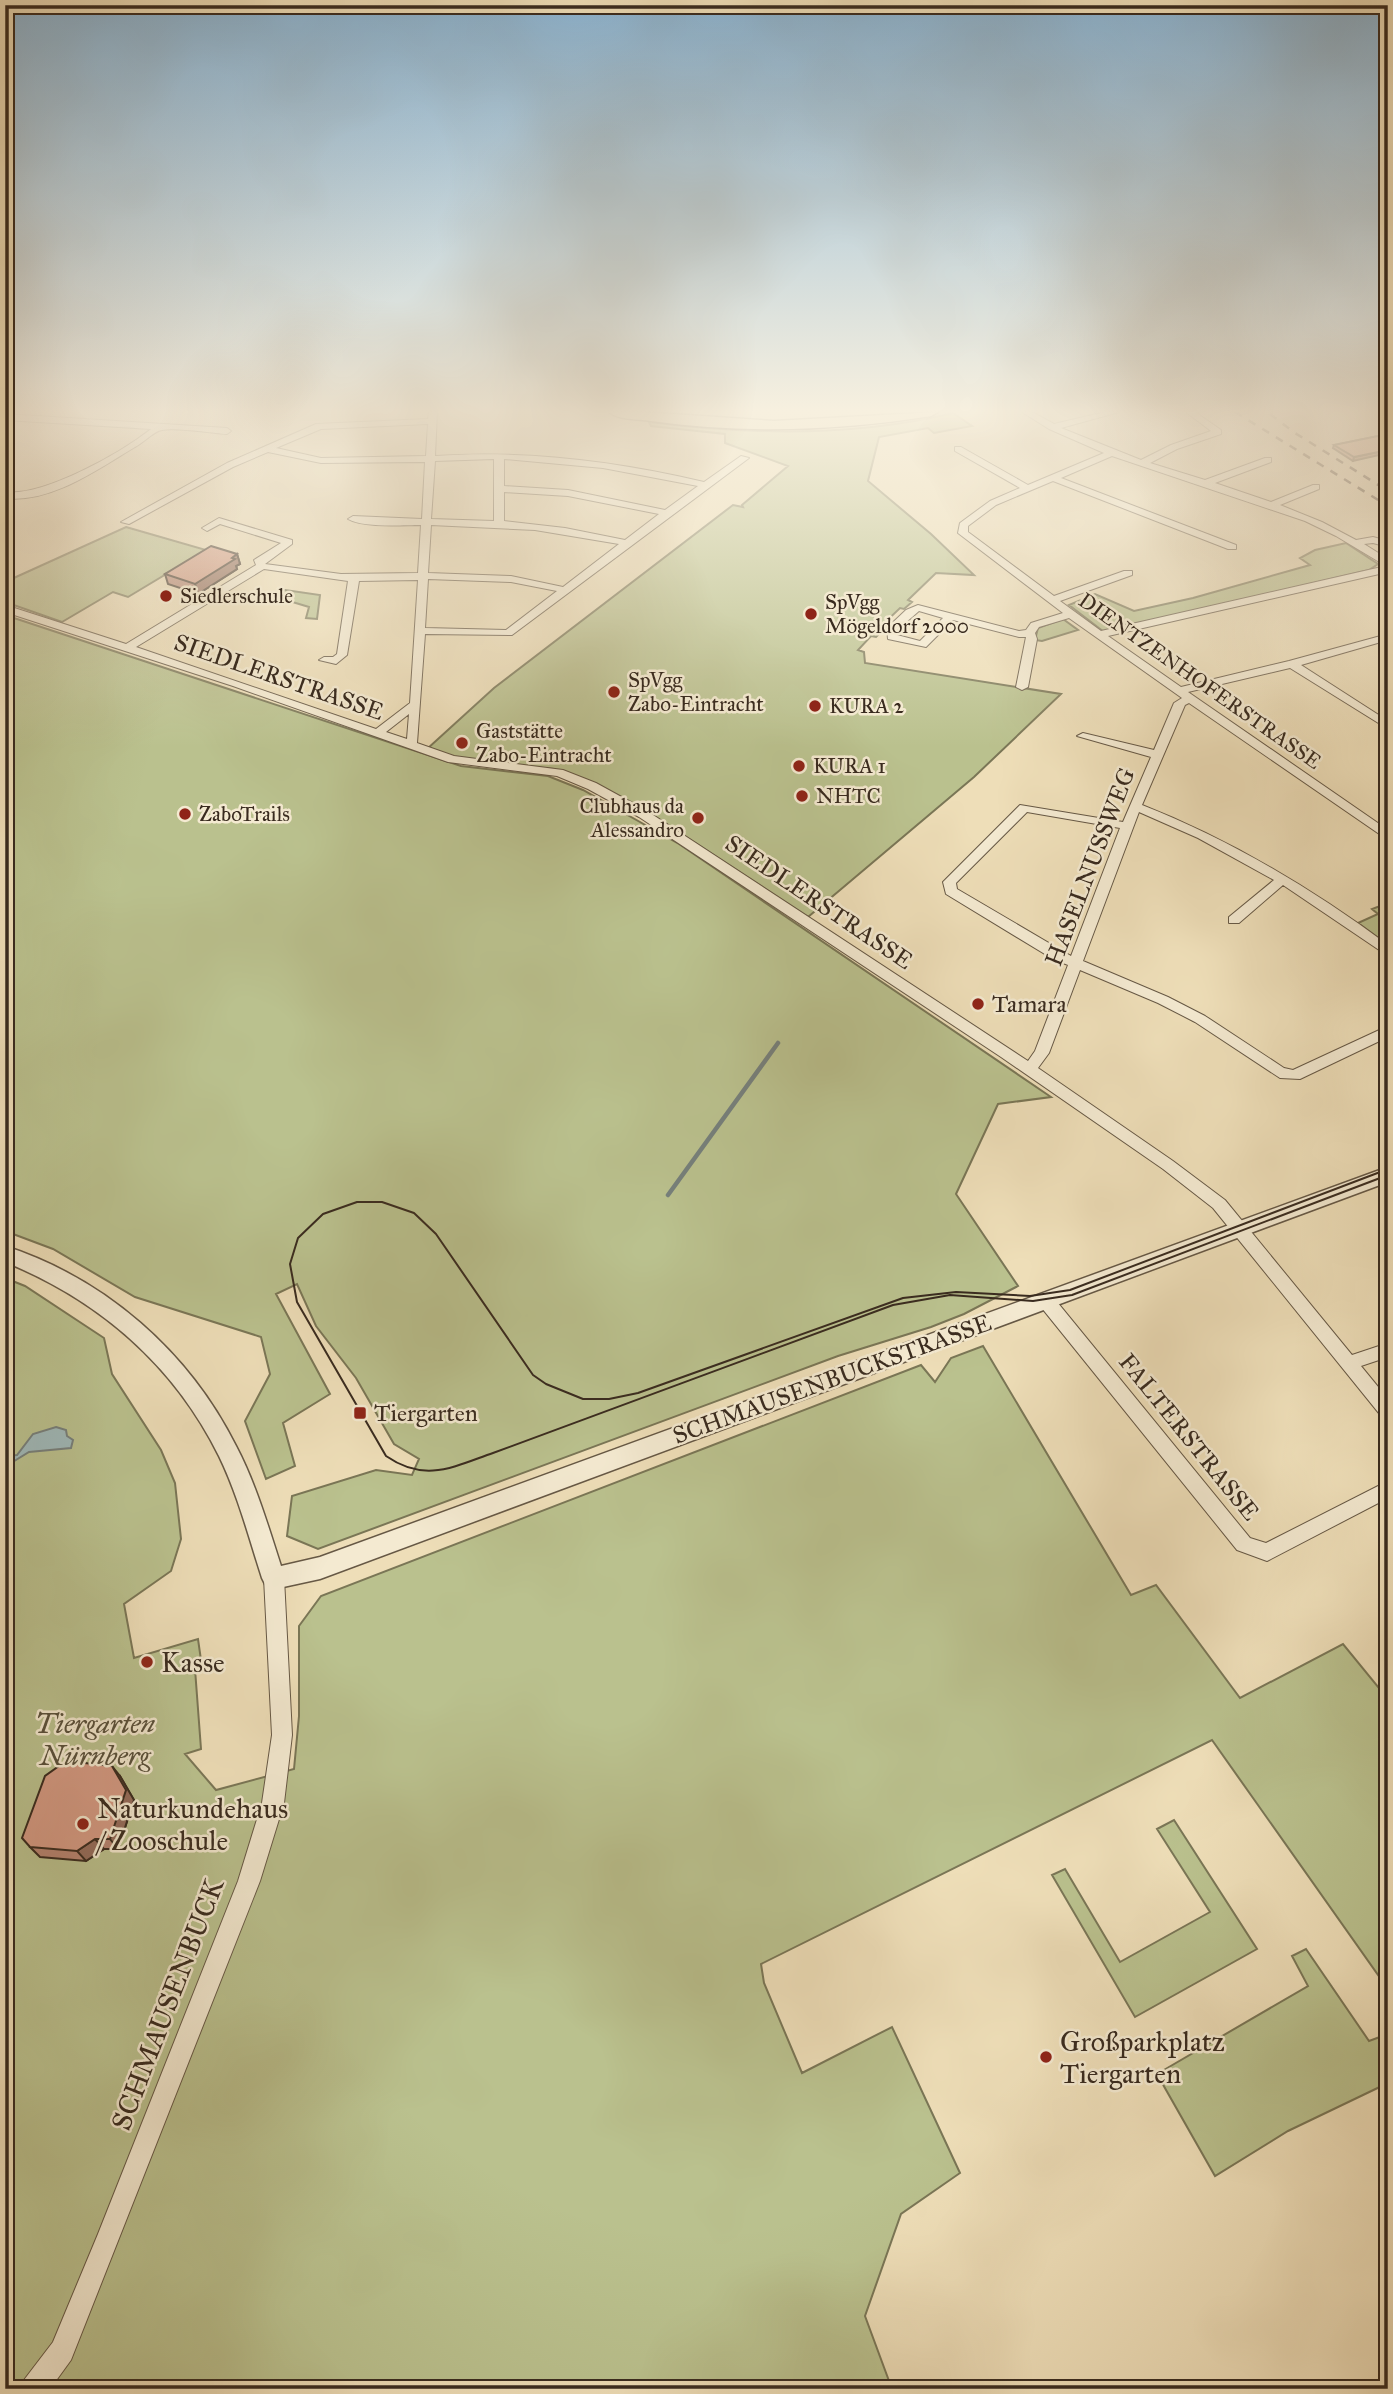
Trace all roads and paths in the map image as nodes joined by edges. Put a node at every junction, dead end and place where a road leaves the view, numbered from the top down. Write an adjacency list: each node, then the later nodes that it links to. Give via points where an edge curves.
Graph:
1 (219, 524): 12 (street, via 289,542 258,562)
2 (427, 524): 15 (street)
3 (516, 524): 8 (street)
4 (653, 524): 8 (street)
5 (964, 524): 18 (street, DIENTZENHOFERSTRASSE, via 963,533)
6 (1172, 524): 11 (street)
7 (1318, 524): 9 (street)
8 (627, 543): 17 (street)
9 (1356, 543): 10 (street, via 1373,540); 13 (street)
10 (1388, 544)
11 (1232, 547)
12 (262, 566): 16 (street); 26 (street)
13 (1388, 566): 24 (street)
14 (1128, 573): 18 (street)
15 (423, 574): 16 (street); 17 (street, via 479,574); 22 (street)
16 (354, 578): 27 (street, via 342,655 336,662)
17 (564, 590): 22 (street, via 509,633)
18 (1053, 600): 20 (street, DIENTZENHOFERSTRASSE)
19 (5, 608): 26 (street, SIEDLERSTRASSE)
20 (1071, 614): 23 (street, via 1035,625); 24 (street, DIENTZENHOFERSTRASSE)
21 (950, 617): 21 (street, via 922,645 892,637 891,630 918,608); 23 (street)
22 (420, 631): 31 (street)
23 (1030, 633): 29 (street)
24 (1099, 635): 30 (street, DIENTZENHOFERSTRASSE)
25 (1388, 637): 28 (street)
26 (126, 649): 35 (street, SIEDLERSTRASSE)
27 (324, 660)
28 (1292, 664): 30 (street); 33 (street)
29 (1022, 687)
30 (1184, 695): 38 (street, HASELNUSSWEG); 41 (street, DIENTZENHOFERSTRASSE)
31 (415, 704): 35 (street); 37 (street, via 413,741)
32 (1388, 709): 33 (street)
33 (1371, 715): 34 (street)
34 (1388, 726)
35 (376, 734): 37 (street, SIEDLERSTRASSE)
36 (1083, 736): 38 (street, HASELNUSSWEG)
37 (408, 745): 47 (street, SIEDLERSTRASSE, via 472,764 559,773 608,794 794,911)
38 (1158, 755): 39 (street, HASELNUSSWEG)
39 (1136, 807): 40 (street, HASELNUSSWEG); 42 (street, via 1223,845)
40 (1127, 825): 45 (street, HASELNUSSWEG); 45 (street, via 1024,808 950,882 951,891)
41 (1388, 836)
42 (1282, 880): 43 (street); 44 (street)
43 (1234, 920)
44 (1388, 951)
45 (1076, 965): 46 (street, via 1176,1006 1280,1073 1295,1075); 47 (street, HASELNUSSWEG, via 1042,1053)
46 (1388, 1031)
47 (1030, 1070): 49 (street, SIEDLERSTRASSE, via 1179,1173 1219,1204)
48 (1388, 1174): 49 (street, SCHMAUSENBUCKSTRASSE)
49 (1240, 1229): 51 (street, SCHMAUSENBUCKSTRASSE); 53 (street, SIEDLERSTRASSE)
50 (5, 1254): 56 (street, via 99,1300 167,1361 229,1455)
51 (1047, 1302): 55 (street, FALTERSTRASSE, via 1244,1544 1267,1552); 56 (street, SCHMAUSENBUCKSTRASSE, via 320,1567)
52 (1388, 1350): 53 (street)
53 (1350, 1363): 54 (street, SIEDLERSTRASSE)
54 (1388, 1412)
55 (1388, 1489)
56 (274, 1578): 57 (street, SCHMAUSENBUCK, via 281,1746 273,1803 199,2014 110,2234 62,2351)
57 (33, 2389)

